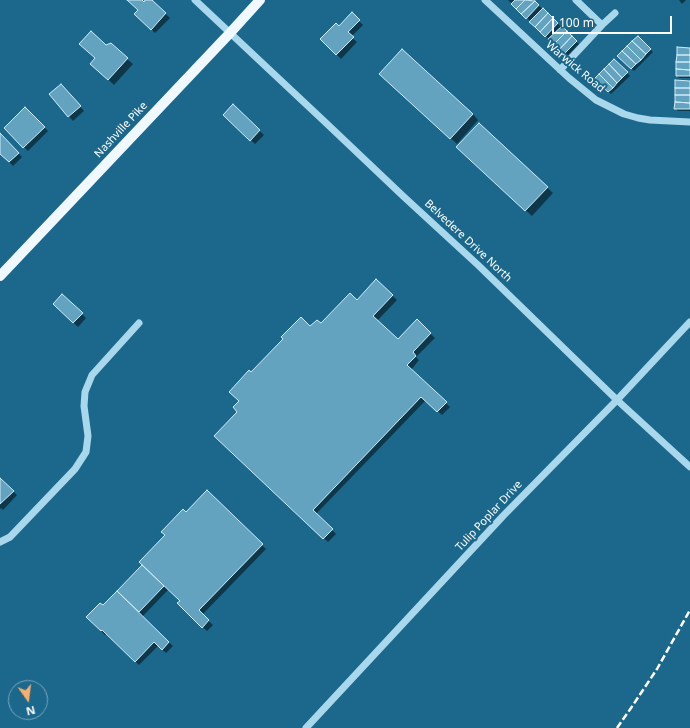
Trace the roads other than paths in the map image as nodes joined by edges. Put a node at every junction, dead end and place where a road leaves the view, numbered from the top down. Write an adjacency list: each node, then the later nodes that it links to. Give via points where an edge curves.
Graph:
1 (195, 0): 7 (street, Belvedere Drive North)
2 (260, 0): 7 (main road, Nashville Pike)
3 (485, 0): 8 (street, Warwick Road)
4 (576, 0): 6 (street)
5 (615, 12): 6 (street)
6 (602, 25): 8 (street)
7 (230, 33): 10 (main road, Nashville Pike); 13 (street, Belvedere Drive North, via 478,265)
8 (560, 70): 9 (street, Warwick Road, via 596,100 624,114 650,120)
9 (690, 122)
10 (2, 271)
11 (690, 322): 13 (street, Tulip Poplar Drive)
12 (139, 323): 15 (street, via 92,375 85,392 88,436 86,452 75,469 10,537)
13 (617, 400): 14 (street, Belvedere Drive North); 16 (street, Tulip Poplar Drive, via 503,516)
14 (690, 467)
15 (0, 542)
16 (306, 728)

